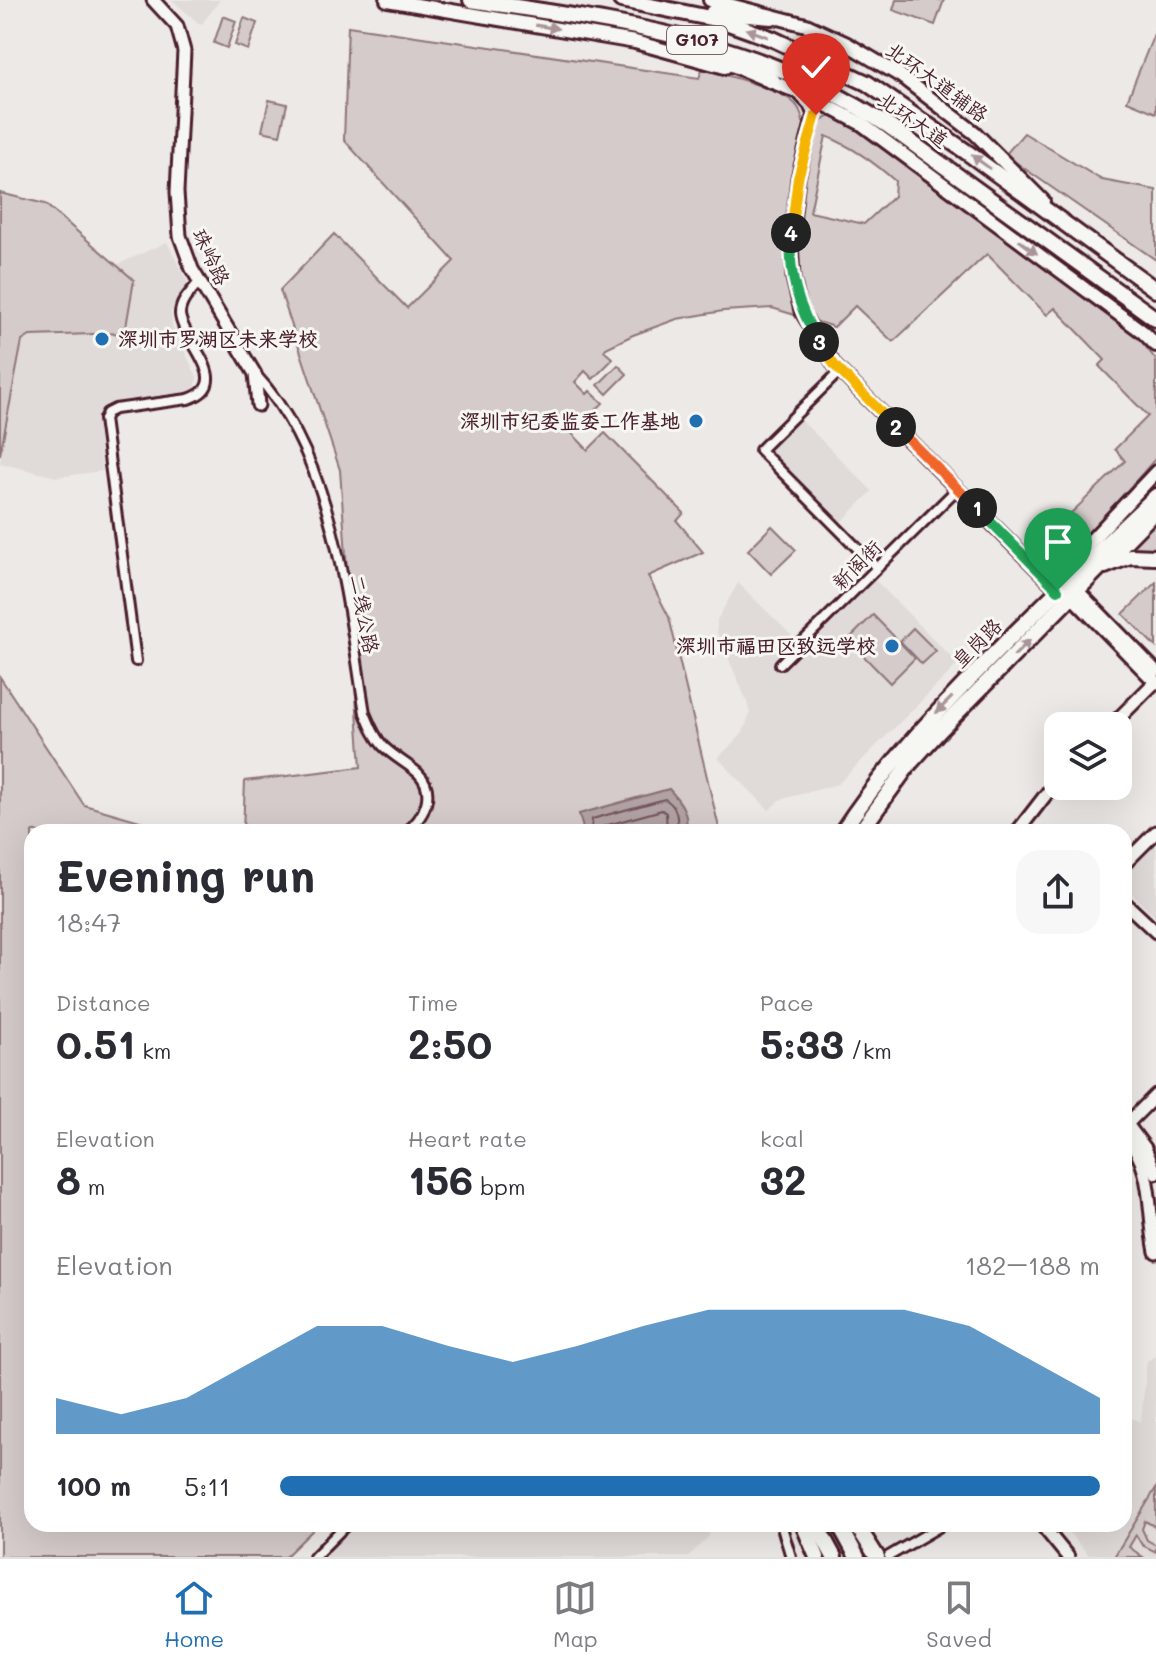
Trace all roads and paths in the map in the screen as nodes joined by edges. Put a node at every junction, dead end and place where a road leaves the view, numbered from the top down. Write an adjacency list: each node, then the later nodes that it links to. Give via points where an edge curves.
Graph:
1 (144, 0): 10 (street, 珠岭路, via 172,33)
2 (153, 0): 10 (street, 珠岭路, via 177,26)
3 (387, 0): 11 (main road, one-way to 11, via 624,40)
4 (471, 0): 9 (highway, 北环大道 / G107)
5 (621, 0): 7 (highway, 北环大道 / G107)
6 (710, 0): 8 (main road, 北环大道辅路)
7 (665, 8): 8 (highway); 17 (highway, 北环大道 / G107, one-way to 7, via 867,83 773,39)
8 (772, 17): 17 (main road, 北环大道辅路, via 847,44 914,85 984,142)
9 (632, 27): 11 (highway); 16 (highway, 北环大道 / G107, via 697,40 784,69 848,100)
10 (184, 64): 18 (street, 珠岭路, via 177,224)
11 (773, 81): 12 (main road)
12 (794, 90): 13 (main road); 15 (street, via 810,105)
13 (834, 108): 14 (main road); 15 (street, via 820,111)
14 (852, 118): 16 (main road); 23 (main road, one-way to 23)
15 (813, 120): 24 (street, via 793,204 792,269 801,311)
16 (903, 136): 20 (highway, 北环大道 / G107)
17 (1067, 225): 19 (highway, 北环大道 / G107)
18 (199, 282): 25 (street, 珠岭路); 36 (street, via 180,315 207,372 204,388 188,399 115,409 104,419)
19 (1152, 286)
20 (1131, 299): 21 (highway, 北环大道 / G107); 22 (highway)
21 (1156, 319)
22 (1156, 326)
23 (1156, 345)
24 (840, 371): 28 (street); 32 (street, via 760,450)
25 (255, 374): 26 (street, 珠岭路); 42 (street, 二线公路, via 292,429 319,486 370,728 422,778 425,788 427,803)
26 (258, 405)
27 (1156, 472): 34 (main road, via 1068,565)
28 (957, 489): 32 (street, 新阁街); 34 (street)
29 (1156, 496): 34 (highway, 皇岗路)
30 (1156, 510): 33 (highway, 皇岗路)
31 (1156, 557): 33 (highway, via 1130,556)
32 (877, 568): 37 (street, 新阁街)
33 (1097, 570): 35 (highway, 皇岗路)
34 (1058, 590): 43 (highway, 皇岗路, one-way to 43, via 909,742)
35 (1075, 594): 38 (street); 39 (street); 44 (highway, 皇岗路, one-way to 35, via 910,763)
36 (136, 661)
37 (780, 664)
38 (1156, 671)
39 (1156, 682): 40 (street)
40 (1125, 712)
41 (1044, 797): 45 (street)
42 (414, 824)
43 (848, 824)
44 (866, 824)
45 (1023, 824)
46 (1156, 832): 47 (street)
47 (1132, 856)
48 (1132, 910): 49 (street)
49 (1156, 932)
50 (1156, 1095): 51 (street)
51 (1132, 1118)
52 (1132, 1133): 54 (street)
53 (1132, 1138): 55 (street, via 1149,1177)
54 (1156, 1173)
55 (1156, 1252)
56 (339, 1532): 65 (street)
57 (783, 1532): 66 (street)
58 (806, 1532): 67 (highway)
59 (820, 1532): 68 (highway)
60 (843, 1532): 69 (highway)
61 (861, 1532): 70 (highway)
62 (930, 1532): 64 (street)
63 (1048, 1532): 71 (street)
64 (889, 1556)
65 (314, 1557)
66 (791, 1557)
67 (817, 1557)
68 (834, 1557)
69 (857, 1557)
70 (877, 1557)
71 (1068, 1557)

